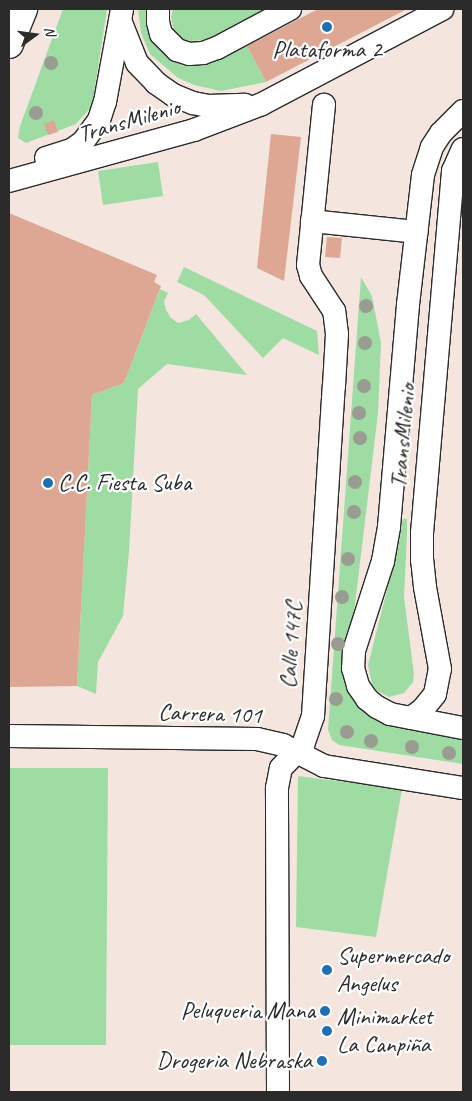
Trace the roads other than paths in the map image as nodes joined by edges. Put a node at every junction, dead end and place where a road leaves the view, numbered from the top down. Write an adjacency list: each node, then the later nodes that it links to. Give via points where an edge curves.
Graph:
1 (22, 9): 6 (main road)
2 (158, 9): 3 (street, via 161,34 177,50 189,54 217,48)
3 (290, 9)
4 (442, 9): 7 (street, TransMilenio)
5 (120, 13): 7 (street, TransMilenio, via 137,62 156,83 173,95 208,106); 11 (street, TransMilenio, via 105,102 91,132 73,149)
6 (9, 44)
7 (262, 104): 12 (street, TransMilenio, via 194,130)
8 (324, 105): 13 (street)
9 (463, 111): 14 (street, TransMilenio, via 441,133 427,160)
10 (463, 149): 15 (street, TransMilenio, via 455,164 452,183 422,533 422,560 440,675 435,694)
11 (9, 168)
12 (9, 181)
13 (312, 221): 14 (street); 18 (street, Calle 147C, via 308,265 311,276 334,311 337,334 313,716 303,745)
14 (416, 232): 15 (street, TransMilenio, via 389,526 383,561 354,651 353,668 358,686 377,707 390,714)
15 (410, 718): 16 (street, TransMilenio)
16 (463, 728)
17 (9, 736): 18 (street, Carrera 101, via 257,740 270,741)
18 (296, 752): 19 (street, Carrera 101, via 331,767); 20 (street, Calle 147C, via 281,768 277,788)
19 (463, 788)
20 (278, 1092)

